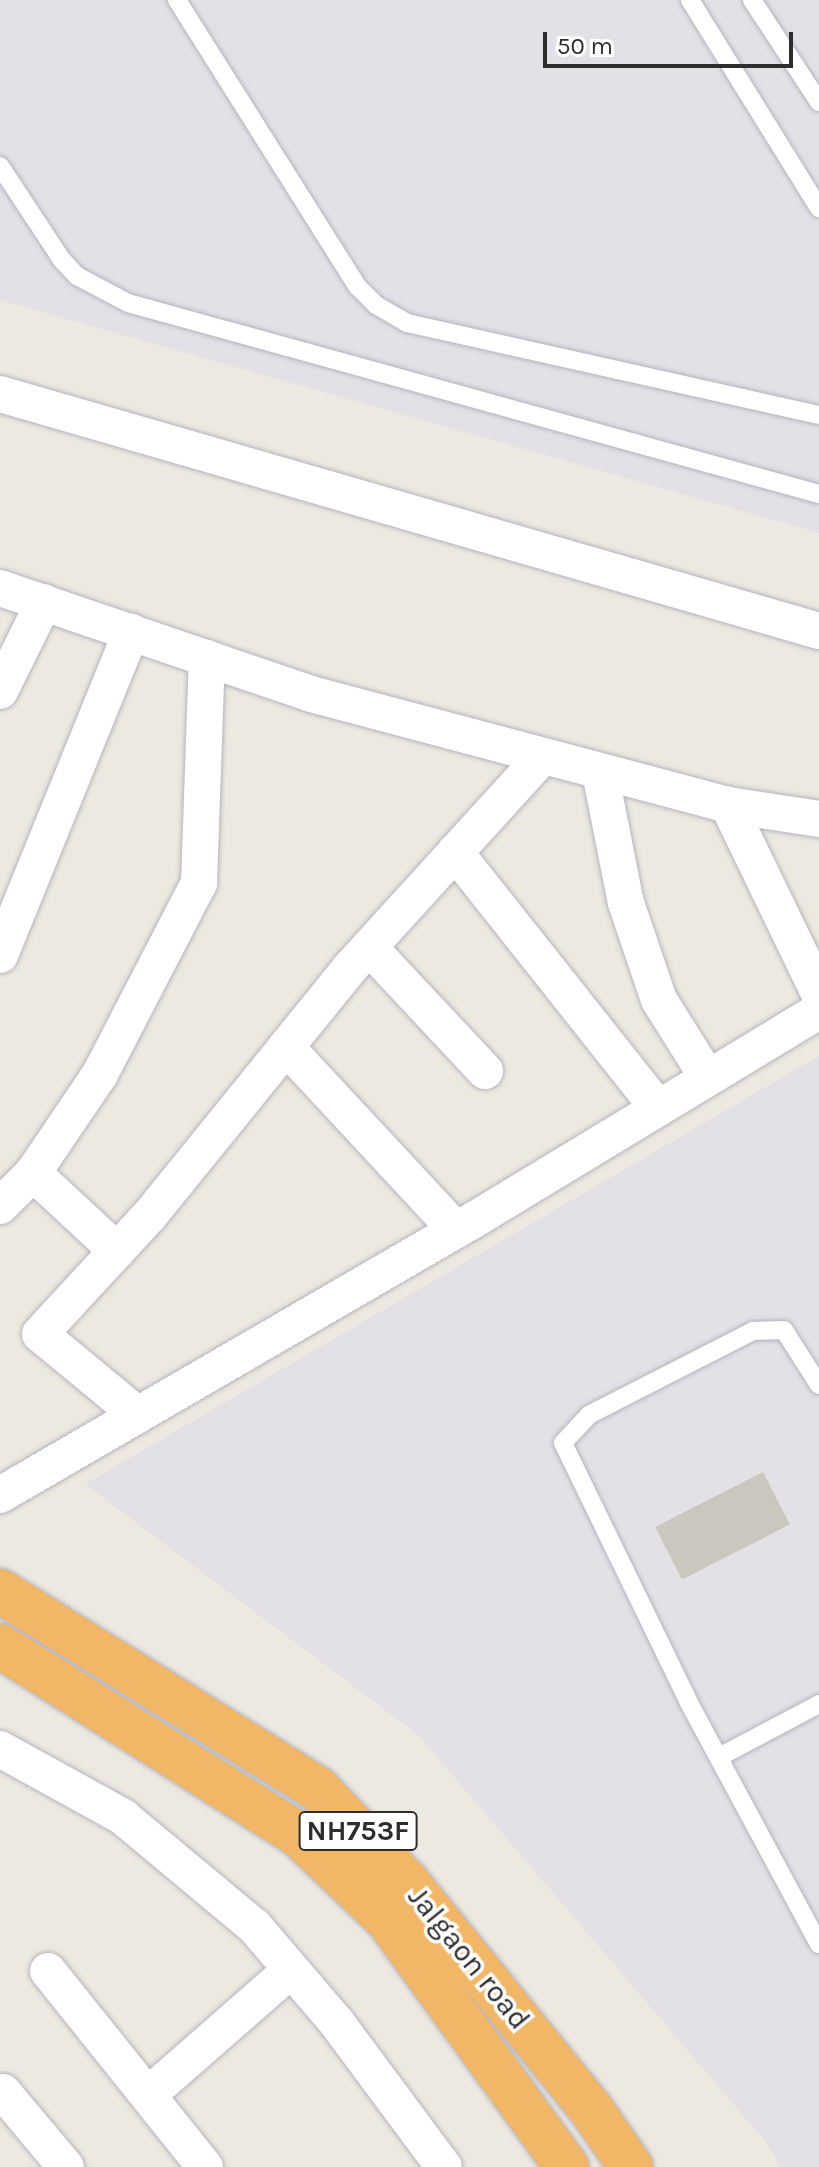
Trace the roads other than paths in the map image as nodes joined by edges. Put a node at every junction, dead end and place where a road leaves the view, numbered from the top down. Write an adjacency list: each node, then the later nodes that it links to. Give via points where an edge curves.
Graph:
1 (177, 0): 8 (lane, via 358,287 376,305 407,323)
2 (690, 0): 6 (lane)
3 (752, 0): 4 (lane)
4 (819, 102)
5 (0, 166): 9 (lane, via 62,260 77,276 128,303)
6 (819, 208)
7 (0, 394): 12 (street)
8 (819, 415)
9 (819, 494)
10 (0, 588): 11 (street)
11 (44, 602): 13 (street); 15 (street)
12 (819, 631)
13 (131, 632): 14 (street); 22 (street)
14 (207, 658): 16 (street, via 311,694); 29 (street, via 199,883 100,1074)
15 (0, 691)
16 (542, 757): 17 (street); 20 (street)
17 (600, 772): 18 (street); 27 (street, via 626,903 659,1000)
18 (728, 805): 19 (street); 23 (street)
19 (819, 819)
20 (455, 852): 21 (street); 28 (street)
21 (369, 947): 25 (street); 26 (street)
22 (0, 955)
23 (819, 993)
24 (819, 1011): 27 (street)
25 (286, 1047): 31 (street); 32 (street)
26 (485, 1071)
27 (708, 1078): 28 (street)
28 (658, 1108): 31 (street)
29 (33, 1173): 30 (street); 32 (street)
30 (0, 1206)
31 (456, 1230): 34 (street)
32 (117, 1251): 34 (street, via 40,1334)
33 (819, 1385): 40 (lane, via 784,1330 753,1331 589,1415 563,1443)
34 (138, 1415): 35 (street)
35 (0, 1495)
36 (0, 1591): 46 (highway, Jalgaon road / NH753F, via 318,1789 407,1882)
37 (0, 1646): 47 (highway, Jalgaon road / NH753F, via 299,1835 388,1920)
38 (819, 1704): 40 (lane)
39 (0, 1749): 42 (street, via 123,1817 254,1926)
40 (719, 1757): 41 (lane)
41 (819, 1944)
42 (291, 1970): 45 (street); 50 (street)
43 (48, 1971): 45 (street)
44 (3, 2092): 48 (street)
45 (148, 2095): 49 (street)
46 (596, 2115): 47 (street); 51 (highway, Jalgaon road / NH753F)
47 (556, 2163)
48 (66, 2167)
49 (205, 2167)
50 (444, 2167)
51 (631, 2167)

